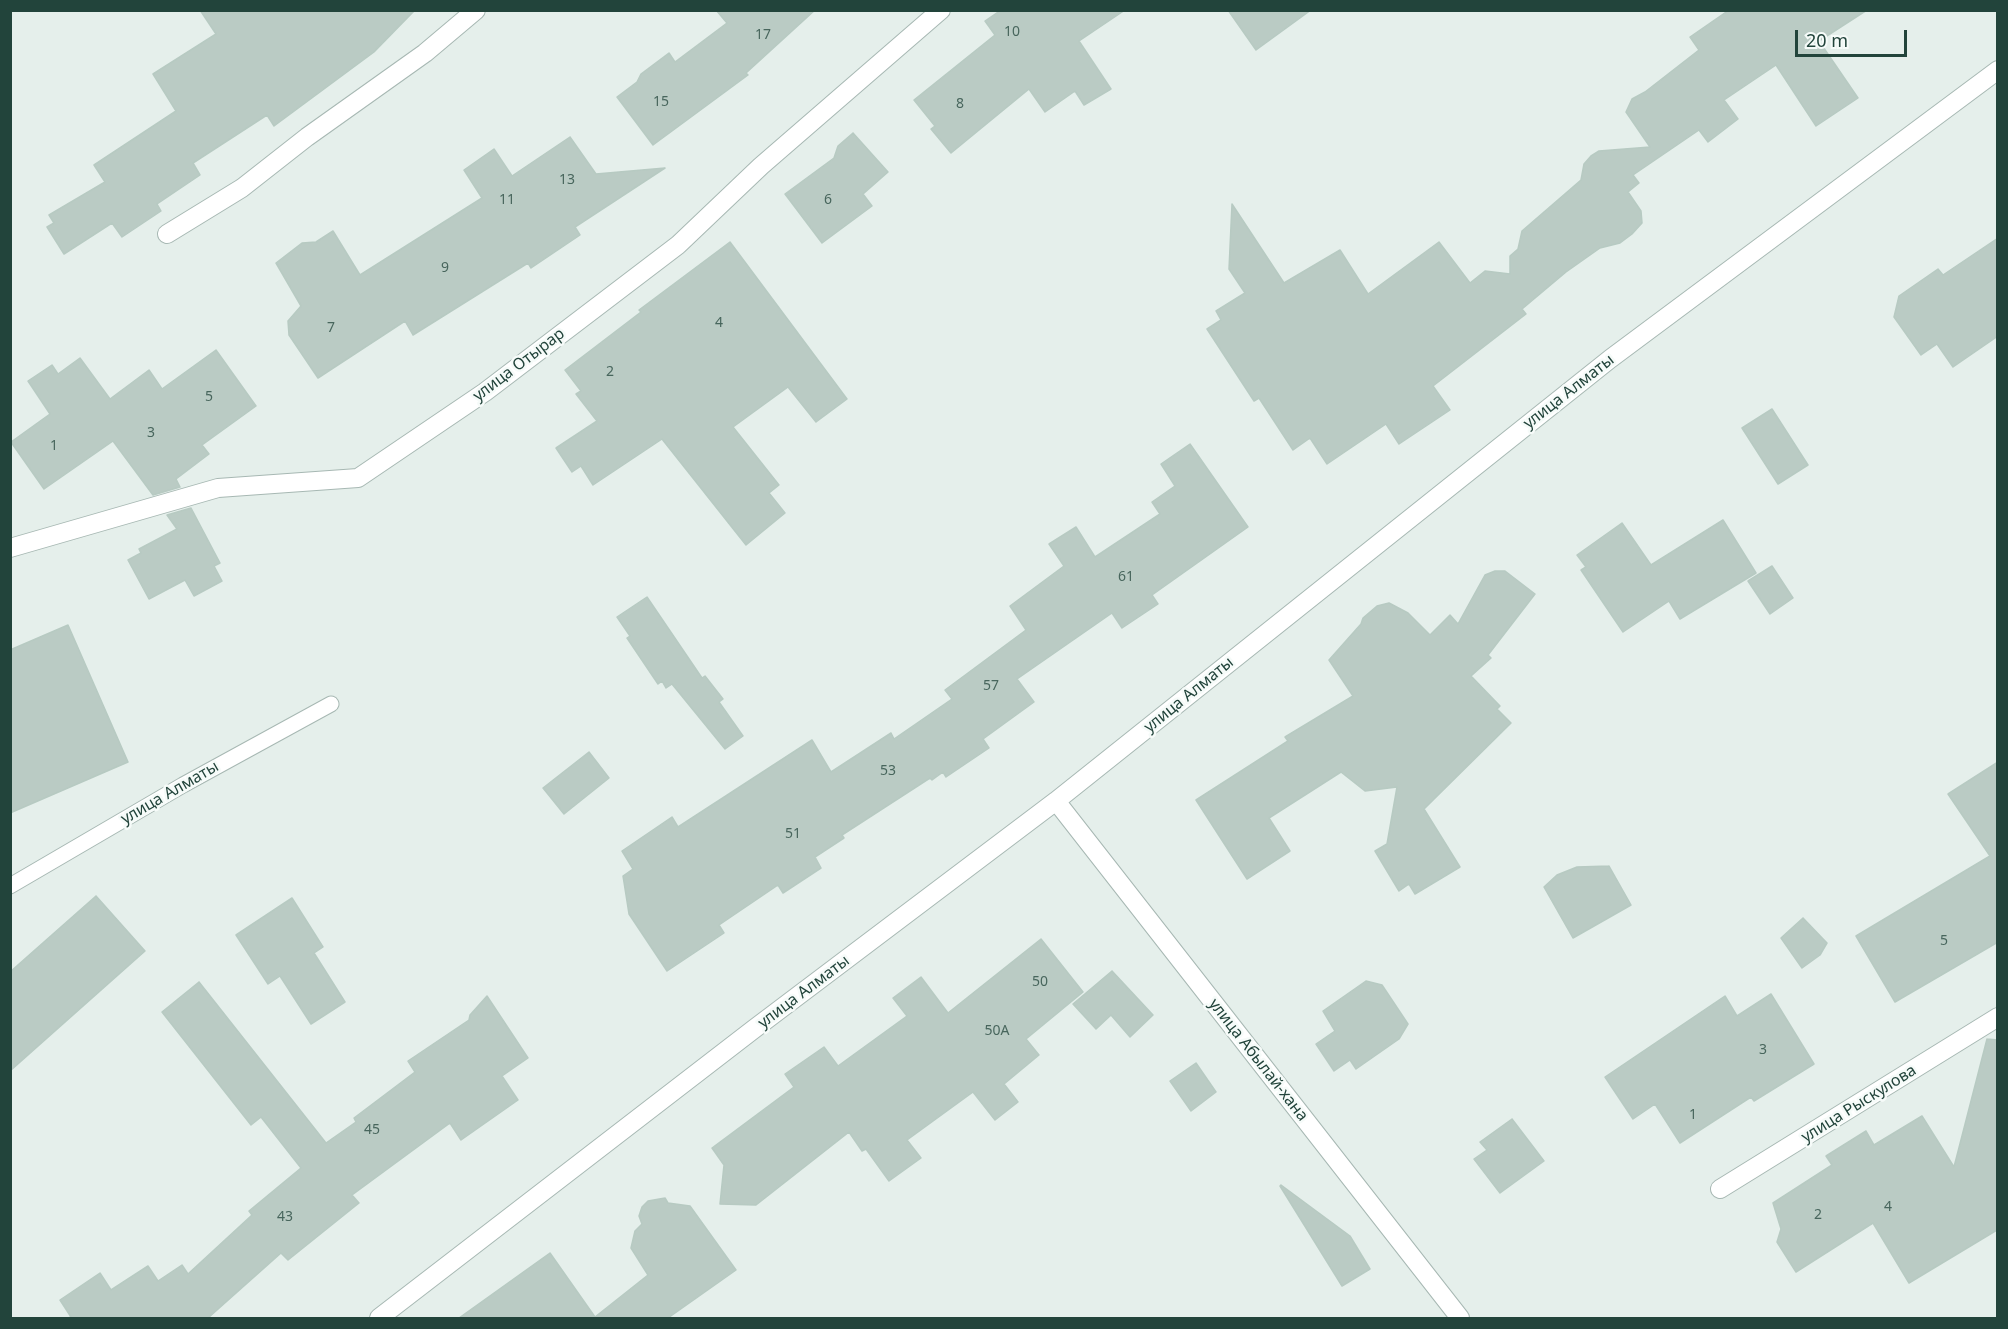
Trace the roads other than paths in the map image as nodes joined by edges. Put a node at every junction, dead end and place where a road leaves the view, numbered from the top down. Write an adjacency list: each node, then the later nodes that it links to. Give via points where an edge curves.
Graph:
1 (476, 10): 4 (street, via 425,53 242,188)
2 (941, 10): 5 (street, улица Отырар, via 761,166 678,245 485,392 358,478 218,488)
3 (1998, 70): 7 (street, улица Алматы, via 1610,359)
4 (167, 234)
5 (10, 548)
6 (331, 704): 8 (lane, улица Алматы)
7 (1056, 801): 11 (street, улица Алматы); 12 (street, улица Абылай-хана)
8 (10, 886)
9 (1998, 1017): 10 (street, улица Рыскулова)
10 (1720, 1189)
11 (379, 1318)
12 (1460, 1318)

